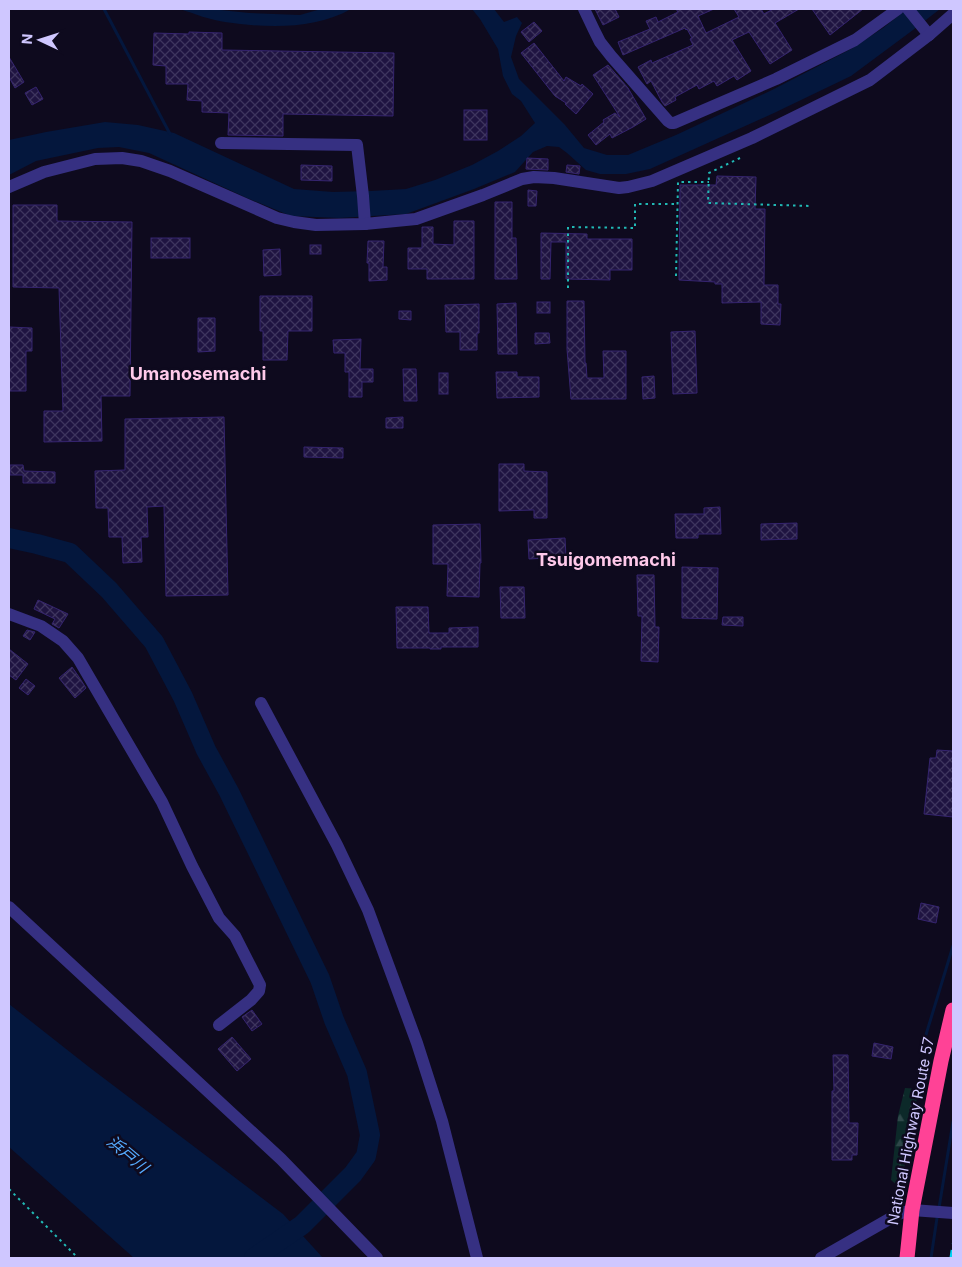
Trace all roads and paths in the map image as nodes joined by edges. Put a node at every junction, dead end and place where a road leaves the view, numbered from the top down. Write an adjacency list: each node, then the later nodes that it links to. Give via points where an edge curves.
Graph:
1 (584, 9): 2 (street, via 600,42 611,56 668,121 674,123 776,79 854,40)
2 (898, 9)
3 (908, 9): 5 (street)
4 (953, 14): 5 (street)
5 (927, 31): 12 (street, via 870,80 752,138 652,181 619,188 534,177 416,219)
6 (221, 143): 12 (street, via 357,145)
7 (740, 158): 8 (path, via 709,173)
8 (708, 182): 10 (path, via 678,182); 11 (path, via 708,203)
9 (9, 187): 12 (street, via 54,169 122,158 141,160 170,171 277,218 316,225)
10 (677, 204): 13 (path); 14 (path, via 635,204 635,228 568,227)
11 (811, 206)
12 (364, 222)
13 (676, 276)
14 (568, 288)
15 (9, 614): 19 (street, via 41,626 63,641 78,658 162,802 219,918 235,936 256,976 259,991)
16 (260, 703): 25 (street, via 337,845 368,910 439,1112)
17 (9, 907): 24 (street, via 281,1159)
18 (953, 1010): 21 (highway, National Highway Route 57)
19 (219, 1025)
20 (9, 1189): 23 (path)
21 (912, 1210): 22 (street); 26 (street, via 898,1214); 27 (highway, National Highway Route 57)
22 (953, 1212)
23 (78, 1258)
24 (377, 1258)
25 (478, 1258)
26 (821, 1258)
27 (907, 1258)

